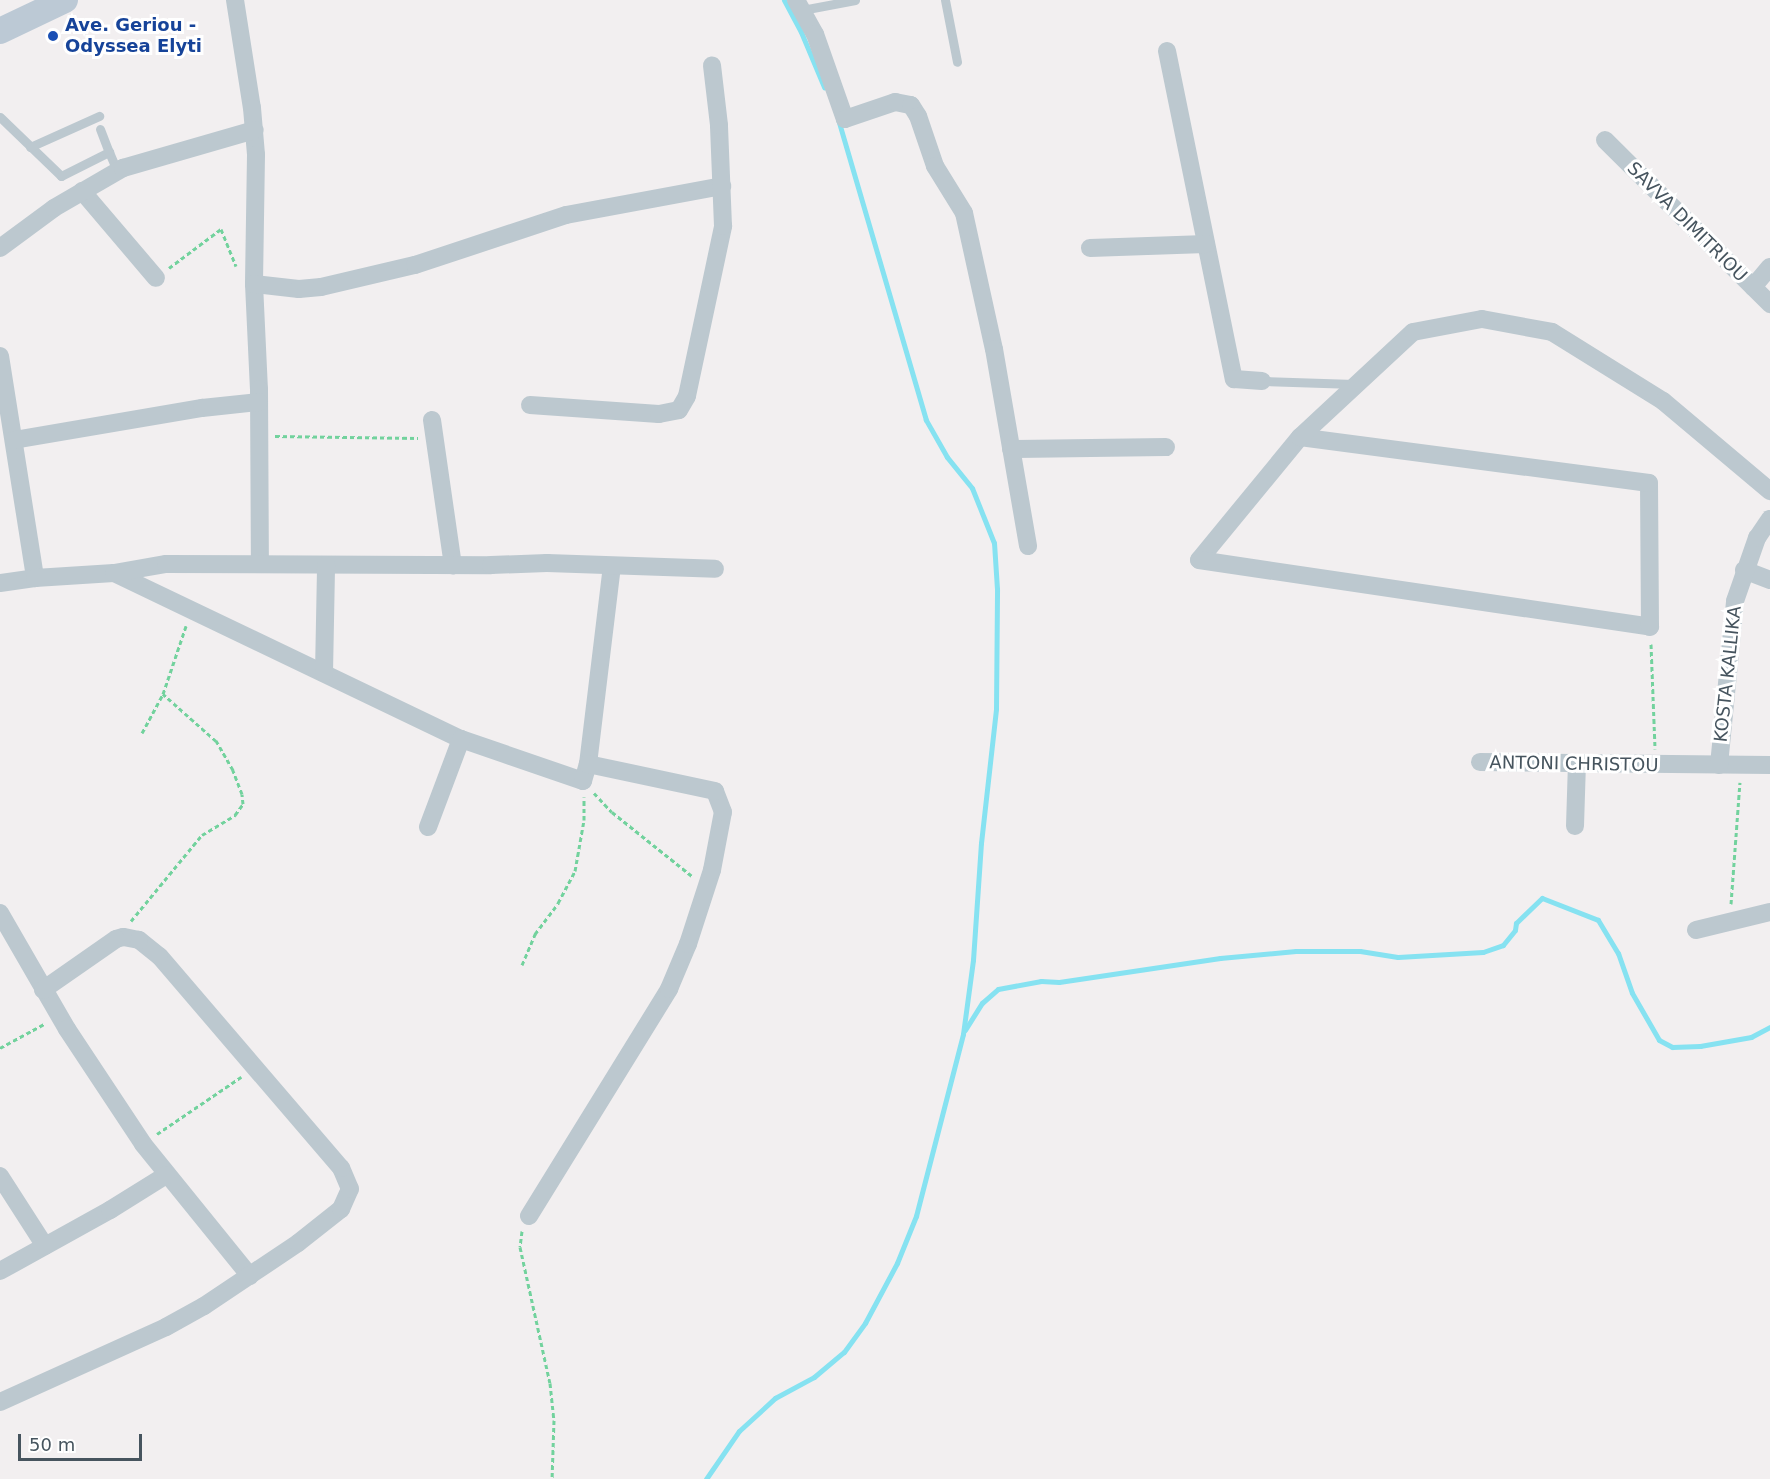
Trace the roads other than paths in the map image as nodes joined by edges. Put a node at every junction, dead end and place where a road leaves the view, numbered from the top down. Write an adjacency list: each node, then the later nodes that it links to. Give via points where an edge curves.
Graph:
1 (65, 0): 6 (main road)
2 (235, 0): 13 (street)
3 (855, 0): 5 (lane)
4 (945, 0): 8 (lane)
5 (799, 5): 37 (street, via 846,119 895,102 906,102 915,109 935,166 967,221)
6 (0, 31)
7 (1167, 51): 20 (street)
8 (957, 62)
9 (712, 65): 18 (street)
10 (99, 116): 15 (lane)
11 (0, 117): 15 (lane)
12 (100, 129): 16 (lane)
13 (255, 130): 17 (street, via 140,161); 25 (street)
14 (1605, 140): 26 (street, SAVVA DIMITRIOU)
15 (30, 147): 16 (lane, via 61,176)
16 (109, 152): 17 (lane)
17 (117, 171): 19 (street)
18 (722, 186): 25 (street, via 566,215 415,265 321,287); 32 (street, via 722,236 687,396 679,410 659,414)
19 (82, 191): 21 (street); 24 (street)
20 (1206, 244): 22 (street); 29 (street, via 1234,379)
21 (0, 248)
22 (1090, 248)
23 (1770, 267): 26 (street)
24 (156, 278)
25 (254, 284): 31 (street)
26 (1753, 287): 27 (street, SAVVA DIMITRIOU)
27 (1770, 304)
28 (0, 356): 35 (street)
29 (1262, 381): 30 (lane)
30 (1357, 384): 34 (street); 38 (street, via 1413,332 1482,319 1552,332 1664,401)
31 (259, 402): 35 (street); 41 (street)
32 (530, 405)
33 (434, 429): 43 (street)
34 (1300, 437): 34 (street, via 1649,483 1650,627 1199,560)
35 (14, 440): 48 (street)
36 (1166, 447): 37 (street)
37 (1011, 449): 40 (street)
38 (1770, 491)
39 (1770, 519): 46 (street, KOSTA KALLIKA)
40 (1028, 546)
41 (260, 564): 42 (street); 47 (street, via 166,564)
42 (326, 565): 43 (street); 51 (street)
43 (453, 565): 44 (street, via 547,563)
44 (612, 567): 45 (street); 57 (street)
45 (715, 569)
46 (1744, 570): 49 (street); 55 (street, KOSTA KALLIKA, via 1731,629)
47 (114, 573): 48 (street); 51 (street)
48 (35, 578): 50 (street)
49 (1770, 580)
50 (0, 583)
51 (324, 673): 52 (street)
52 (461, 739): 57 (street); 59 (street)
53 (1480, 762): 54 (street, ANTONI CHRISTOU)
54 (1577, 764): 55 (street, ANTONI CHRISTOU); 58 (street)
55 (1719, 765): 56 (street, ANTONI CHRISTOU)
56 (1770, 765)
57 (585, 772): 66 (street, via 715,791 723,812 706,887 669,989)
58 (1575, 826)
59 (428, 827)
60 (1770, 912): 62 (street)
61 (0, 914): 63 (street)
62 (1696, 930)
63 (43, 990): 64 (street); 69 (street, via 116,939 139,940 159,956 341,1168 350,1189 341,1209)
64 (166, 1174): 67 (street); 69 (street)
65 (0, 1176): 67 (street)
66 (529, 1216)
67 (45, 1246): 68 (street)
68 (0, 1271)
69 (250, 1276): 70 (street, via 166,1326)
70 (0, 1402)

